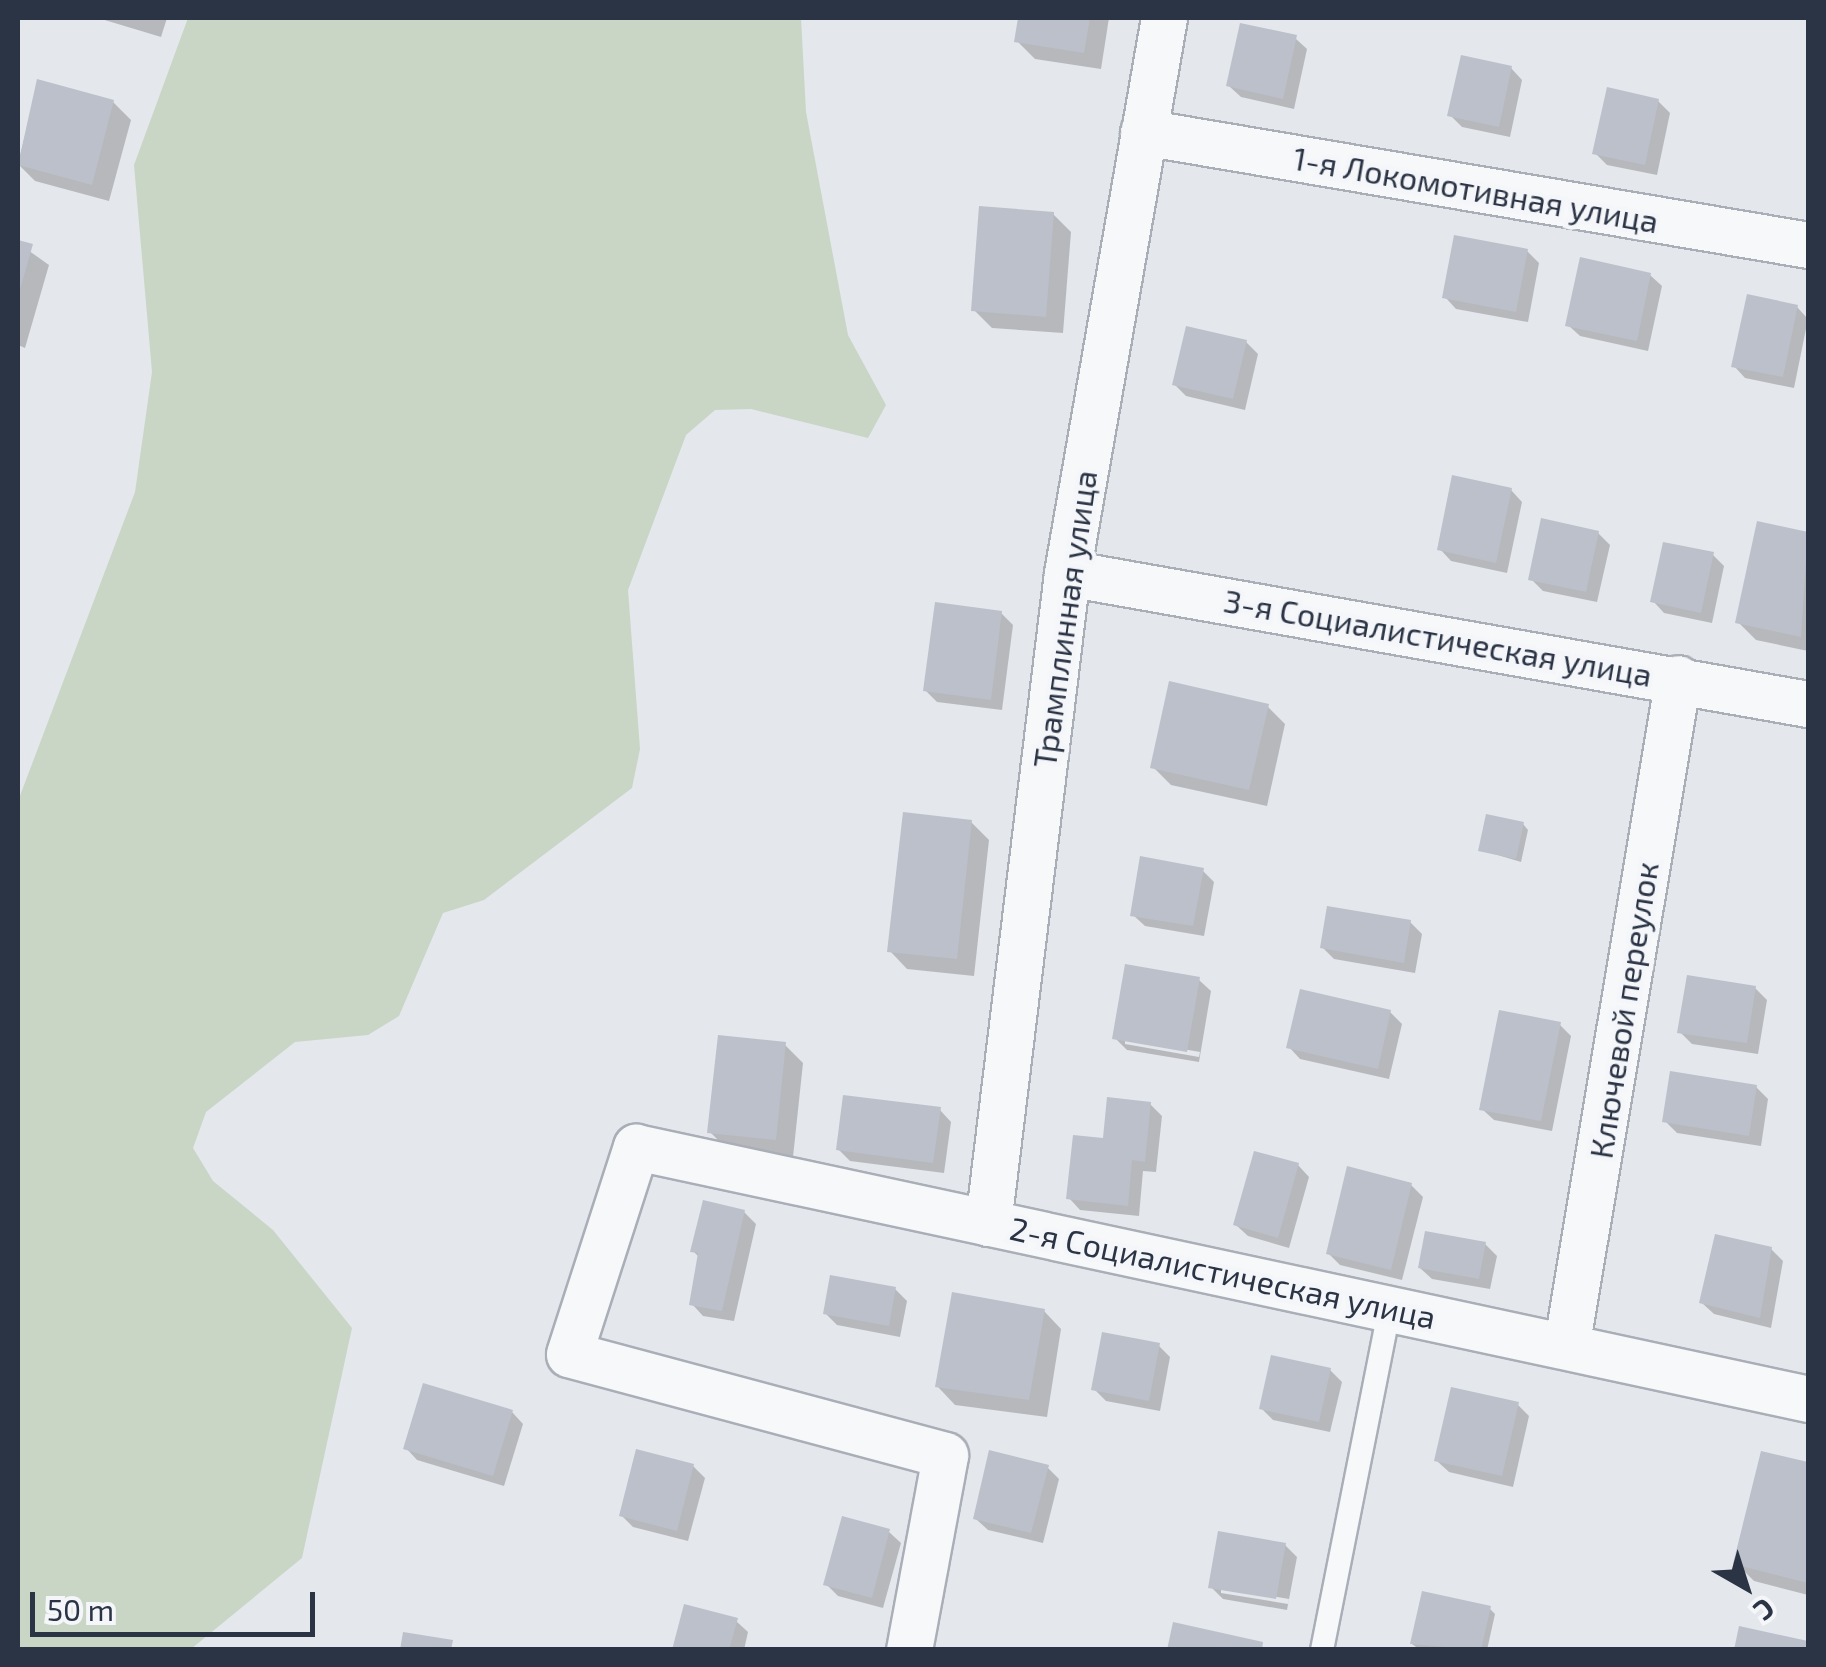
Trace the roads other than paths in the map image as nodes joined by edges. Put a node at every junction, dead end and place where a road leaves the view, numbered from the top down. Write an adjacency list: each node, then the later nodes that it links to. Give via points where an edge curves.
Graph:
1 (1164, 18): 2 (street, Трамплинная улица)
2 (1143, 132): 3 (street, 1-я Локомотивная улица); 4 (street, Трамплинная улица)
3 (1808, 246)
4 (1067, 573): 5 (street, 3-я Социалистическая улица); 7 (street, Трамплинная улица)
5 (1678, 678): 6 (street, 3-я Социалистическая улица); 9 (street, Ключевой переулок)
6 (1808, 704)
7 (988, 1223): 8 (street, 2-я Социалистическая улица); 11 (street, 2-я Социалистическая улица, via 636,1147 569,1354 944,1455)
8 (1390, 1307): 9 (street, 2-я Социалистическая улица); 12 (lane)
9 (1568, 1342): 10 (street, 2-я Социалистическая улица)
10 (1808, 1399)
11 (908, 1650)
12 (1322, 1650)

